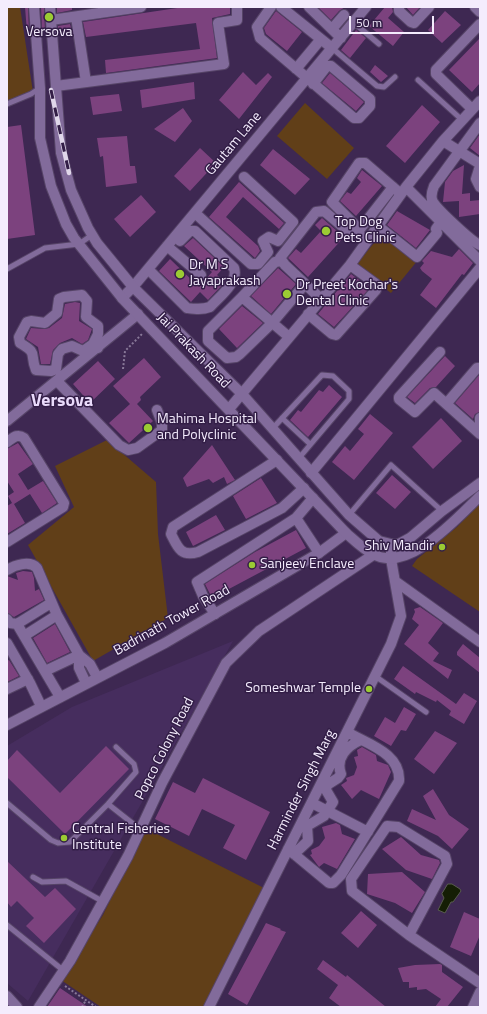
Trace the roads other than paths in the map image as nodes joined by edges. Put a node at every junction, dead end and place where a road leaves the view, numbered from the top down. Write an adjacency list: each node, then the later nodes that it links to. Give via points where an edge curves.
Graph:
1 (34, 7): 29 (street, Jai Prakash Road)
2 (50, 7): 15 (street, Jai Prakash Road)
3 (141, 7): 14 (street)
4 (237, 7): 27 (street, via 237,20 218,23 224,64)
5 (271, 7): 23 (street, via 257,27 258,34)
6 (281, 7): 20 (street)
7 (309, 7): 18 (street)
8 (366, 7): 16 (street, Gautam Lane)
9 (399, 7): 10 (street, via 399,11 414,23)
10 (428, 7)
11 (475, 7): 12 (street)
12 (480, 12)
13 (344, 15): 18 (street)
14 (76, 17): 15 (street); 27 (street)
15 (51, 20): 28 (street, Jai Prakash Road)
16 (354, 22): 19 (street, Gautam Lane); 21 (lane)
17 (480, 24): 31 (street, via 436,70 436,74)
18 (332, 29): 19 (street)
19 (340, 38): 22 (street, Gautam Lane)
20 (321, 39): 22 (street); 23 (street)
21 (379, 44)
22 (332, 48): 24 (lane, via 377,86 384,88); 26 (street, Gautam Lane)
23 (296, 69): 26 (street)
24 (395, 77)
25 (418, 80): 32 (lane)
26 (310, 81): 26 (street, via 354,118 359,118 370,106 370,99 331,66 327,66); 41 (street, Gautam Lane)
27 (86, 82): 28 (street)
28 (56, 86): 45 (street, Jai Prakash Road, via 61,152 65,170 79,209)
29 (40, 88): 30 (lane); 47 (street, Jai Prakash Road, via 40,138 45,163 58,205)
30 (7, 104)
31 (477, 106): 32 (street)
32 (462, 119): 34 (street)
33 (480, 123): 35 (street)
34 (443, 141): 35 (street); 39 (street)
35 (460, 152): 36 (street); 42 (street, via 434,186 432,200)
36 (480, 165): 38 (street, via 476,179)
37 (244, 178): 41 (street, via 293,222 278,240 265,238 264,247 268,252 258,264 251,264)
38 (480, 187)
39 (400, 189): 40 (street, via 362,162 332,200); 42 (street); 43 (street); 44 (street)
40 (329, 209): 44 (street, via 350,233); 50 (street, via 316,212 280,258)
41 (195, 213): 49 (street, Gautam Lane)
42 (442, 220): 43 (street, via 441,233 437,233 416,257); 48 (street); 51 (street)
43 (378, 226): 46 (street)
44 (357, 233): 46 (street)
45 (92, 235): 47 (lane); 58 (street, Jai Prakash Road)
46 (367, 242): 52 (street)
47 (79, 244): 54 (lane, via 45,248); 60 (street, Jai Prakash Road)
48 (480, 245)
49 (170, 248): 55 (street); 55 (street, via 190,231 195,231 234,268 235,277 210,307 201,309 187,308); 56 (street); 58 (street, Gautam Lane)
50 (281, 261): 57 (street); 59 (street, via 275,262)
51 (480, 261)
52 (350, 265): 61 (street); 63 (street, via 376,284 376,290 336,334 332,334)
53 (480, 268): 86 (street)
54 (7, 269)
55 (152, 273): 58 (street)
56 (201, 275)
57 (305, 284): 61 (street); 64 (street)
58 (135, 289): 60 (street, Gautam Lane); 69 (street, Jai Prakash Road)
59 (242, 297): 64 (street); 67 (street, via 208,331 208,341)
60 (122, 298): 62 (street, Jai Prakash Road)
61 (321, 299): 63 (street)
62 (138, 314): 66 (street); 74 (street, Jai Prakash Road)
63 (308, 314): 65 (street)
64 (272, 323): 65 (street); 67 (street, via 236,357 227,358)
65 (289, 337): 72 (street)
66 (95, 346): 66 (street, via 98,326 86,316 87,301 82,295 60,299 57,313 45,323 27,322 19,337 20,343 34,355 36,370 56,370 58,354 62,349 72,346 83,351); 71 (street)
67 (214, 347): 69 (street)
68 (440, 352): 73 (street, via 399,399 414,412 433,394)
69 (205, 357): 72 (street, Jai Prakash Road)
70 (480, 368): 73 (street, via 477,368)
71 (57, 381): 75 (street, via 119,445 128,450 137,448 162,430); 78 (street)
72 (242, 394): 74 (street); 80 (street, Jai Prakash Road)
73 (447, 403): 81 (street)
74 (229, 409): 85 (street, Jai Prakash Road)
75 (157, 410)
76 (282, 418): 80 (lane); 83 (lane); 83 (lane, via 322,375 333,376 349,391 350,398)
77 (480, 418): 79 (street)
78 (7, 421)
79 (480, 423)
80 (273, 428): 84 (street, Jai Prakash Road)
81 (480, 434)
82 (7, 442): 96 (street, via 20,435 24,438 64,503 63,507)
83 (310, 444): 84 (lane)
84 (299, 458): 86 (street, Jai Prakash Road)
85 (277, 460): 88 (street, Jai Prakash Road); 88 (street, via 173,527 171,534 180,550 189,554 198,552 282,508)
86 (311, 473): 92 (street, Jai Prakash Road)
87 (480, 482): 91 (street)
88 (304, 488): 90 (street, Jai Prakash Road)
89 (480, 496): 100 (street, Jai Prakash Road, via 417,551)
90 (313, 498): 93 (street); 94 (street, Jai Prakash Road)
91 (442, 511): 92 (lane, via 391,465); 97 (street, via 410,538 399,544)
92 (349, 515): 95 (street, Jai Prakash Road)
93 (296, 518): 98 (street); 105 (street, via 197,582)
94 (346, 533): 98 (street, Badrinath Tower Road); 99 (street, Jai Prakash Road)
95 (379, 541): 97 (street, Jai Prakash Road); 99 (street)
96 (7, 542)
97 (391, 544): 100 (street, Harminder Singh Marg)
98 (319, 553): 105 (street, Badrinath Tower Road)
99 (373, 555): 100 (street, Jai Prakash Road); 129 (street, Popco Colony Road, via 259,631 226,663)
100 (391, 559): 102 (street, Harminder Singh Marg)
101 (7, 570): 103 (street, via 22,565 34,565)
102 (395, 581): 109 (street); 113 (street, Harminder Singh Marg, via 401,616)
103 (51, 603): 104 (street); 107 (street)
104 (57, 614): 108 (street); 111 (street)
105 (214, 614): 114 (street, Badrinath Tower Road, via 165,643)
106 (7, 619): 107 (street, via 10,623)
107 (17, 624): 108 (street)
108 (24, 636): 112 (street)
109 (480, 642)
110 (7, 643): 115 (street)
111 (79, 654): 112 (street); 114 (street, via 90,664); 116 (street, via 79,668)
112 (45, 671): 118 (street)
113 (375, 676): 120 (lane); 122 (street, Harminder Singh Marg)
114 (97, 677): 116 (street, Badrinath Tower Road)
115 (28, 679): 117 (street); 119 (street)
116 (86, 683): 118 (street, Badrinath Tower Road)
117 (7, 689)
118 (60, 697): 119 (street, Badrinath Tower Road)
119 (41, 706): 121 (street, Badrinath Tower Road)
120 (426, 712)
121 (7, 725)
122 (347, 732): 123 (street); 126 (street, Harminder Singh Marg)
123 (361, 740): 128 (street, via 349,745 342,755 341,774 328,785 326,790 333,802); 130 (street, via 385,753 395,762 400,775 400,781)
124 (116, 747): 127 (lane, via 136,768 136,772)
125 (7, 803): 127 (lane, via 51,840 64,844 70,842)
126 (312, 803): 128 (street); 131 (street, Harminder Singh Marg)
127 (108, 804): 129 (lane)
128 (328, 811): 130 (street); 131 (street, via 307,826 308,842)
129 (140, 830): 133 (street, Popco Colony Road)
130 (368, 832): 131 (street, via 342,875 333,883 329,883)
131 (291, 852): 142 (street, Harminder Singh Marg)
132 (33, 877): 133 (lane, via 42,882 66,881)
133 (102, 901): 136 (street, Popco Colony Road)
134 (7, 925): 136 (lane)
135 (409, 935): 135 (street, via 352,891 351,880 387,826 398,827 445,856 447,864); 137 (street)
136 (64, 971): 141 (street, Popco Colony Road)
137 (480, 983)
138 (480, 992): 143 (street)
139 (7, 996): 140 (street)
140 (17, 1007)
141 (39, 1007)
142 (209, 1007)
143 (473, 1007)

